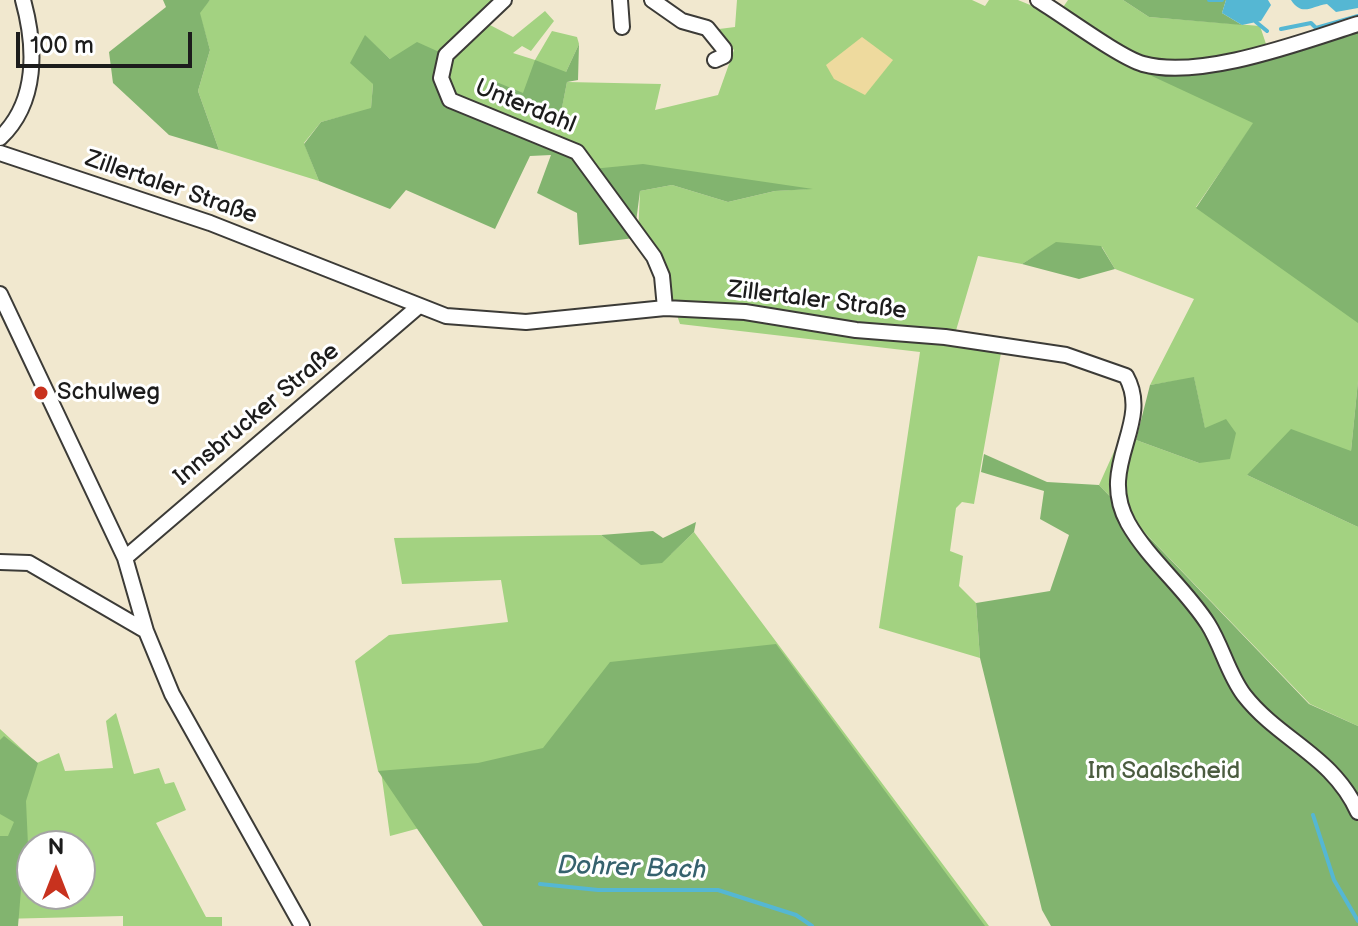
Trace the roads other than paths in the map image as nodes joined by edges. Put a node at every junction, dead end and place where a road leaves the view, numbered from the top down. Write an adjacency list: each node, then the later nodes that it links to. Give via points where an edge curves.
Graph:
1 (23, 0): 9 (street, via 31,79 15,121)
2 (504, 0): 13 (street, Unterdahl, via 446,55 441,78 450,100 577,152 654,257)
3 (620, 0): 7 (street)
4 (652, 0): 8 (street, via 682,21 711,31 724,49 724,56)
5 (1038, 0): 6 (street, via 1140,63 1175,68 1279,49)
6 (1358, 24)
7 (622, 27)
8 (715, 60)
9 (0, 138)
10 (0, 153): 12 (street, Zillertaler Straße, via 210,223)
11 (0, 294): 14 (street)
12 (419, 306): 13 (street, Zillertaler Straße, via 446,316 526,322); 14 (street, Innsbrucker Straße)
13 (665, 308): 17 (street, Zillertaler Straße, via 745,312 856,330 945,337 1066,355 1126,376 1135,392 1133,415 1115,485 1128,522 1208,624 1242,693 1341,779)
14 (125, 558): 16 (street)
15 (0, 562): 16 (street, via 29,563)
16 (146, 631): 18 (street, via 172,694)
17 (1358, 812)
18 (302, 926)

